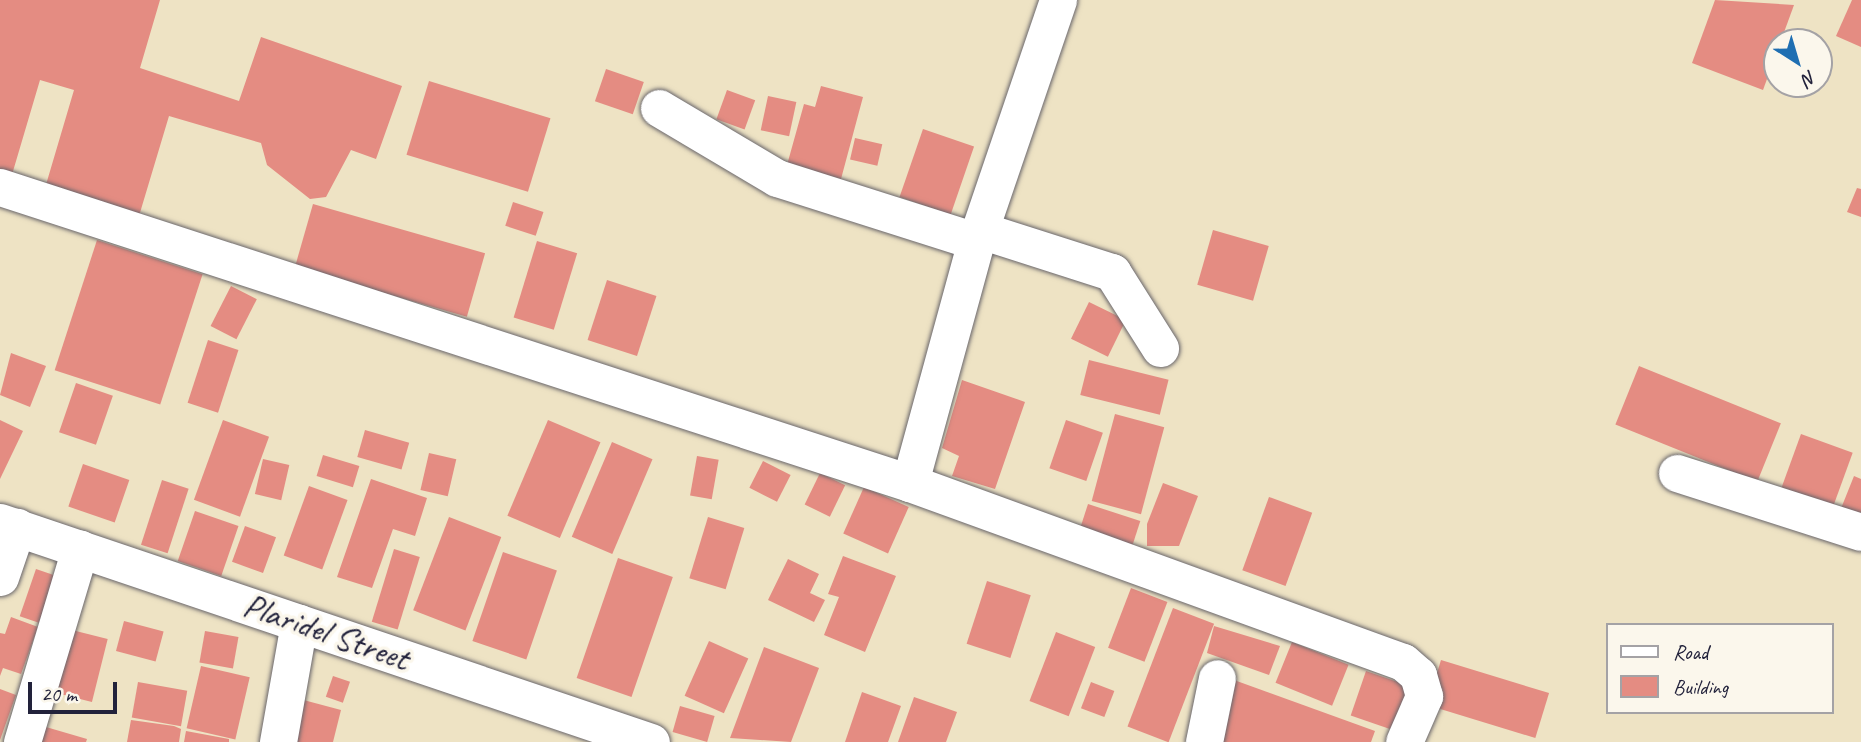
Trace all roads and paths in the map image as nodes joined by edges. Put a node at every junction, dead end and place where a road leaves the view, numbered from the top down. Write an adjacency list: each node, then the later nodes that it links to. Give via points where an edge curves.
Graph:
1 (1058, 0): 4 (street)
2 (659, 108): 4 (street, via 778,178)
3 (0, 187): 7 (street)
4 (978, 236): 5 (street, via 1112,272); 7 (street)
5 (1160, 348)
6 (1677, 473): 9 (street)
7 (911, 483): 18 (street, via 1404,662 1418,675 1424,696)
8 (8, 524): 10 (street, Plaridel Street); 11 (street)
9 (1861, 532)
10 (80, 549): 12 (street, Plaridel Street); 14 (street)
11 (0, 577)
12 (299, 623): 15 (street); 16 (street, Plaridel Street)
13 (1217, 678): 17 (street)
14 (22, 742)
15 (278, 742)
16 (651, 742)
17 (1204, 742)
18 (1404, 742)

